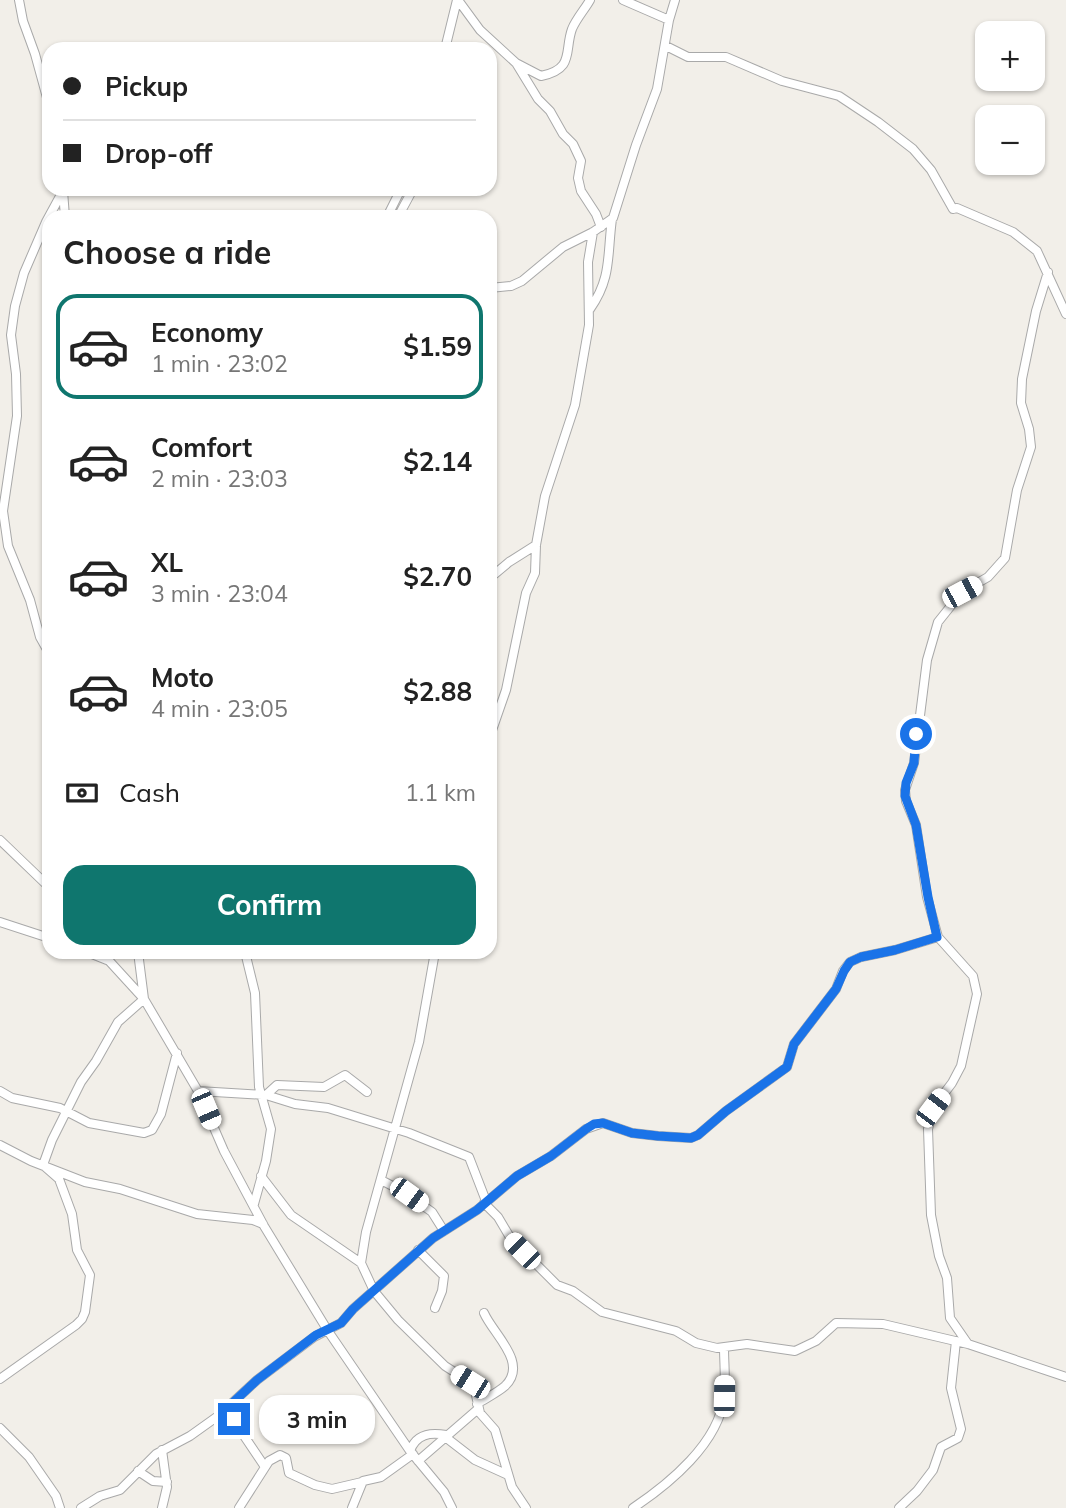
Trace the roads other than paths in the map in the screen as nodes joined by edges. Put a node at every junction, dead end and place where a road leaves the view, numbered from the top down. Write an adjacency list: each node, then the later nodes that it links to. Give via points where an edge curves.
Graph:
1 (19, 0): 12 (street)
2 (458, 0): 7 (street); 8 (street)
3 (590, 0): 11 (street, via 572,28 569,51 560,67 541,76)
4 (623, 0): 6 (street)
5 (676, 0): 6 (street)
6 (669, 20): 10 (street)
7 (447, 42)
8 (493, 42)
9 (497, 46): 11 (street)
10 (666, 46): 13 (street, via 653,101); 16 (street, via 688,57 726,57 782,81 839,96 913,149 953,209 1024,239)
11 (516, 64): 14 (street, via 579,154 578,180 594,211)
12 (42, 80)
13 (612, 219): 14 (street); 18 (street, via 607,276)
14 (597, 230): 17 (street, via 555,253 522,282); 18 (street, via 588,262)
15 (42, 232): 22 (street, via 15,306 11,335 17,416 3,511 8,546)
16 (1048, 272): 19 (street); 28 (street, via 1022,379 1021,403 1031,447 1017,489 1005,558 988,577 962,592 938,622 927,660 914,763 906,783 906,802 916,825)
17 (497, 287)
18 (589, 310): 20 (street, via 575,405 551,476)
19 (1066, 314)
20 (536, 545): 21 (street); 23 (street, via 534,577 526,593)
21 (497, 572)
22 (42, 641)
23 (497, 716)
24 (0, 840): 25 (street)
25 (42, 880)
26 (0, 922): 27 (street)
27 (42, 936)
28 (937, 937): 45 (street, via 850,962 836,989 794,1044 787,1067 698,1135 658,1136 594,1124); 56 (street, via 973,976 977,994 964,1055 952,1083 933,1108 928,1140 931,1215 947,1278 950,1318)
29 (139, 959): 33 (street)
30 (247, 959): 38 (street)
31 (434, 959): 40 (street, via 419,1042)
32 (107, 960): 33 (street)
33 (144, 999): 34 (street); 39 (street, via 111,1033)
34 (177, 1053): 36 (street); 39 (street, via 152,1130 138,1133 101,1126)
35 (0, 1091): 39 (street)
36 (198, 1091): 38 (street); 46 (street)
37 (367, 1092): 38 (street, via 345,1075 324,1087 277,1085)
38 (263, 1094): 40 (street); 43 (street, via 271,1129)
39 (65, 1111): 42 (street)
40 (395, 1129): 44 (street); 45 (street, via 469,1157)
41 (0, 1145): 42 (street)
42 (43, 1164): 47 (street, via 85,1182 182,1210 253,1220); 59 (street, via 59,1179 72,1214 77,1251 90,1275 85,1312 76,1325)
43 (261, 1177): 46 (street); 50 (street, via 291,1215)
44 (381, 1180): 48 (street, via 432,1212); 50 (street)
45 (485, 1202): 48 (street); 57 (street, via 511,1240 557,1285 602,1312 680,1332 696,1343)
46 (254, 1204): 47 (street)
47 (264, 1226): 54 (street)
48 (444, 1231): 49 (street)
49 (418, 1250): 51 (street); 52 (street, via 444,1276)
50 (361, 1263): 51 (street)
51 (374, 1291): 54 (street); 60 (street, via 444,1366 470,1382)
52 (435, 1308)
53 (484, 1313): 60 (street, via 509,1350 513,1366 505,1385)
54 (328, 1331): 61 (street, via 316,1335 257,1380); 65 (street)
55 (956, 1341): 56 (street); 57 (street, via 883,1324 841,1322 795,1351 760,1345); 79 (street, via 951,1388 960,1434 941,1447 930,1475)
56 (968, 1344): 58 (street)
57 (724, 1347): 78 (street, via 724,1396 711,1433 681,1469)
58 (1066, 1377)
59 (0, 1379)
60 (478, 1407): 63 (street); 68 (street, via 495,1430)
61 (226, 1409): 64 (street); 66 (street)
62 (0, 1428): 71 (street, via 27,1453)
63 (445, 1436): 65 (street); 65 (street, via 419,1437 413,1443); 68 (street, via 475,1460)
64 (162, 1450): 67 (street); 69 (street)
65 (414, 1455): 70 (street, via 381,1477); 76 (street)
66 (265, 1467): 70 (street, via 281,1455 289,1473 315,1485 335,1489); 74 (street)
67 (138, 1471): 69 (street, via 153,1481); 72 (street, via 120,1490)
68 (508, 1475): 77 (street)
69 (167, 1482): 73 (street)
70 (362, 1482): 75 (street)
71 (60, 1508)
72 (83, 1508)
73 (162, 1508)
74 (239, 1508)
75 (352, 1508)
76 (453, 1508)
77 (526, 1508)
78 (633, 1508)
79 (899, 1508)

